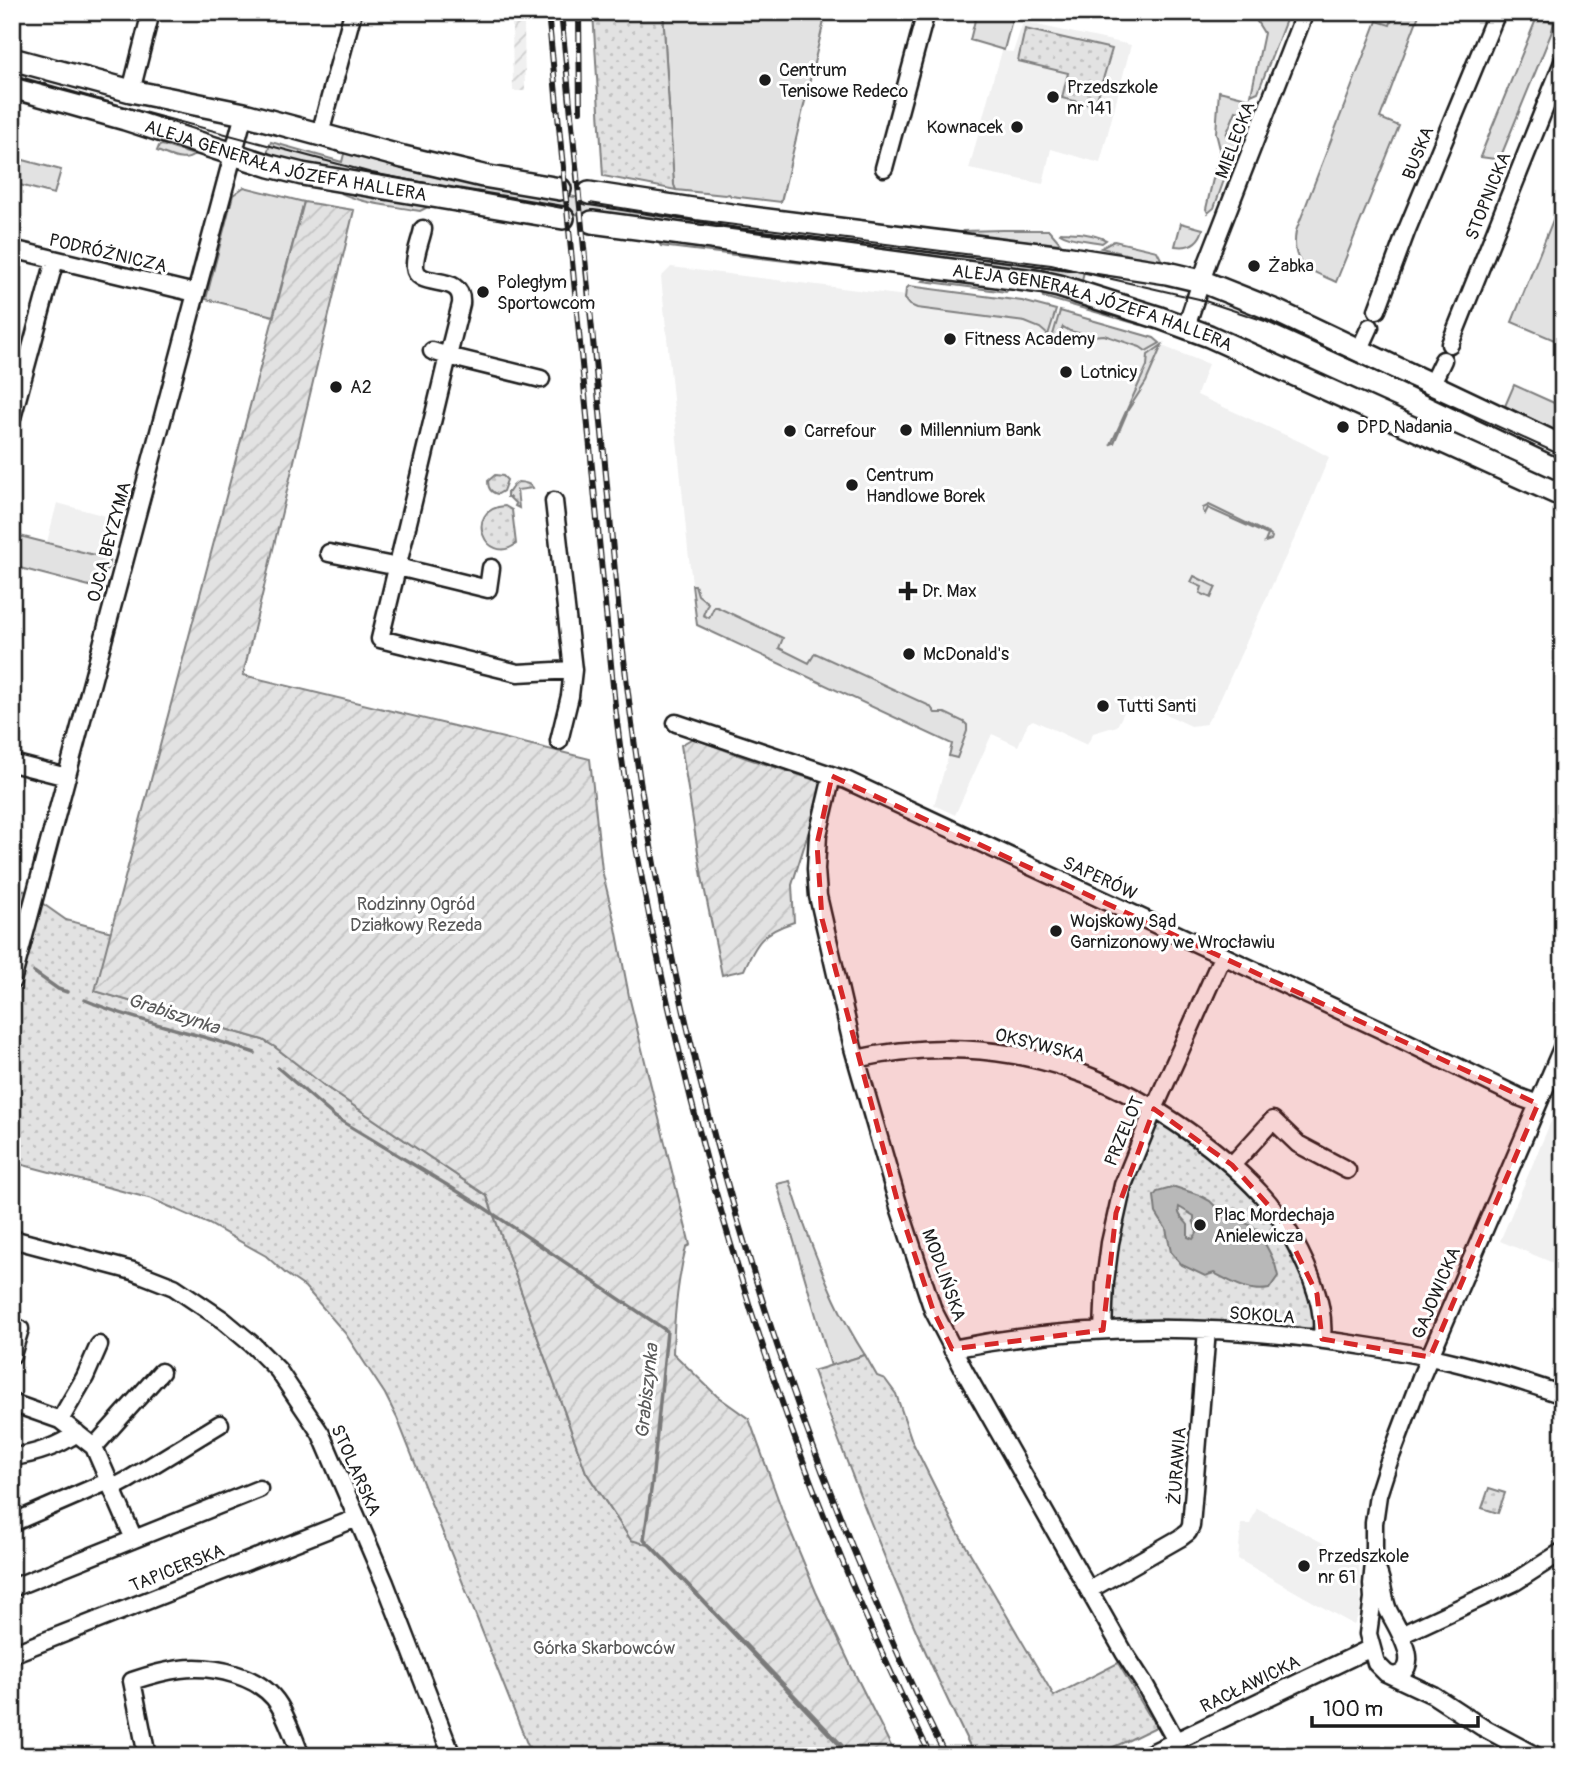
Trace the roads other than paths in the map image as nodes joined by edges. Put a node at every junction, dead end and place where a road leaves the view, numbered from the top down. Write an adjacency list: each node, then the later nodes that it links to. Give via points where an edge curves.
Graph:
1 (151, 12): 9 (street)
2 (353, 12): 11 (street)
3 (926, 12): 13 (street)
4 (1305, 12): 21 (street, MIELECKA)
5 (1497, 12): 23 (street, BUSKA)
6 (12, 59): 9 (main road, ALEJA GENERAŁA JÓZEFA HALLERA)
7 (1563, 62): 26 (street, STOPNICKA)
8 (12, 87): 12 (main road, ALEJA GENERAŁA JÓZEFA HALLERA)
9 (131, 91): 10 (main road, ALEJA GENERAŁA JÓZEFA HALLERA)
10 (244, 114): 11 (main road, ALEJA GENERAŁA JÓZEFA HALLERA); 12 (street, OJCA BEYZYMA)
11 (320, 134): 14 (main road, ALEJA GENERAŁA JÓZEFA HALLERA, via 447,168)
12 (233, 154): 16 (main road, ALEJA GENERAŁA JÓZEFA HALLERA, via 334,180); 22 (street, OJCA BEYZYMA)
13 (884, 168)
14 (560, 189)
15 (589, 193): 21 (main road, ALEJA GENERAŁA JÓZEFA HALLERA, via 1070,258)
16 (563, 218)
17 (592, 222): 24 (main road, ALEJA GENERAŁA JÓZEFA HALLERA, via 1041,282)
18 (423, 229): 29 (street, via 416,273 453,286 461,296)
19 (12, 249): 20 (street, PODRÓŻNICZA)
20 (55, 260): 22 (street, PODRÓŻNICZA); 33 (street)
21 (1201, 281): 24 (street, MIELECKA); 28 (main road, ALEJA GENERAŁA JÓZEFA HALLERA)
22 (195, 293): 45 (street, OJCA BEYZYMA)
23 (1377, 310)
24 (1186, 327): 35 (main road, ALEJA GENERAŁA JÓZEFA HALLERA)
25 (1370, 327): 28 (street)
26 (1450, 344)
27 (432, 351): 29 (street)
28 (1359, 351): 32 (main road, ALEJA GENERAŁA JÓZEFA HALLERA)
29 (448, 356): 31 (street); 38 (street)
30 (1443, 360): 32 (street)
31 (541, 379)
32 (1431, 385): 34 (main road, ALEJA GENERAŁA JÓZEFA HALLERA)
33 (12, 418)
34 (1563, 447)
35 (1563, 496)
36 (554, 501): 40 (street)
37 (329, 553): 38 (street)
38 (398, 568): 39 (street, via 488,589); 40 (street, via 380,639 518,673)
39 (491, 568)
40 (573, 670): 42 (street)
41 (676, 723): 44 (street, SAPERÓW)
42 (559, 741)
43 (12, 763): 45 (street)
44 (832, 776): 46 (street, SAPERÓW); 49 (street, MODLIŃSKA, via 818,835 818,897)
45 (66, 777): 47 (street, OJCA BEYZYMA)
46 (1222, 957): 50 (street, SAPERÓW); 51 (street, PRZELOT)
47 (12, 981)
48 (1563, 1046): 50 (street, GAJOWICKA)
49 (856, 1059): 51 (street, OKSYWSKA, via 950,1049 1010,1054 1072,1070); 60 (street, MODLIŃSKA, via 929,1300)
50 (1538, 1104): 62 (street, GAJOWICKA)
51 (1154, 1109): 52 (street, OKSYWSKA); 56 (street, PRZELOT, via 1116,1213)
52 (1232, 1165): 53 (street, via 1273,1119 1298,1144); 58 (street, OKSYWSKA, via 1279,1217 1304,1260 1320,1304)
53 (1347, 1170)
54 (12, 1239): 73 (street, STOLARSKA, via 133,1271 174,1287 223,1320 278,1370 321,1433)
55 (20, 1329): 61 (street)
56 (1103, 1330): 57 (street, SOKOLA); 60 (street, SOKOLA, via 1024,1336)
57 (1207, 1330): 58 (street, SOKOLA); 79 (street, ŻURAWIA, via 1191,1526 1180,1538)
58 (1322, 1339): 62 (street, SOKOLA)
59 (99, 1345): 66 (street)
60 (952, 1349): 79 (street, MODLIŃSKA)
61 (12, 1355)
62 (1430, 1357): 64 (street, SOKOLA); 77 (street, GAJOWICKA, via 1378,1495)
63 (161, 1373): 69 (street)
64 (1563, 1395)
65 (12, 1403): 66 (street)
66 (60, 1420): 68 (street)
67 (219, 1424): 71 (street, via 128,1480)
68 (77, 1433): 69 (street); 70 (street, via 58,1445)
69 (94, 1447): 71 (street)
70 (12, 1457)
71 (111, 1485): 74 (street); 75 (street)
72 (259, 1489): 75 (street)
73 (357, 1518): 84 (street, TAPICERSKA); 91 (street, STOLARSKA)
74 (12, 1523)
75 (134, 1539): 78 (street)
76 (1563, 1551): 82 (street, via 1515,1582)
77 (1374, 1563): 80 (street, GAJOWICKA); 81 (street, GAJOWICKA)
78 (12, 1588)
79 (1089, 1590): 88 (street, MODLIŃSKA)
80 (1389, 1613): 81 (street, via 1378,1611); 82 (street, GAJOWICKA)
81 (1371, 1616): 83 (street, GAJOWICKA)
82 (1401, 1635): 85 (street, GAJOWICKA)
83 (1371, 1648): 86 (street, via 1380,1669); 88 (street, RACŁAWICKA)
84 (12, 1654)
85 (1408, 1663): 86 (street); 87 (street)
86 (1394, 1676): 87 (street)
87 (1433, 1695): 93 (street)
88 (1175, 1741): 92 (street, RACŁAWICKA)
89 (147, 1756): 90 (street, via 132,1681 193,1668 242,1678 269,1693 279,1704)
90 (301, 1756)
91 (452, 1756)
92 (1145, 1756)
93 (1536, 1756)

